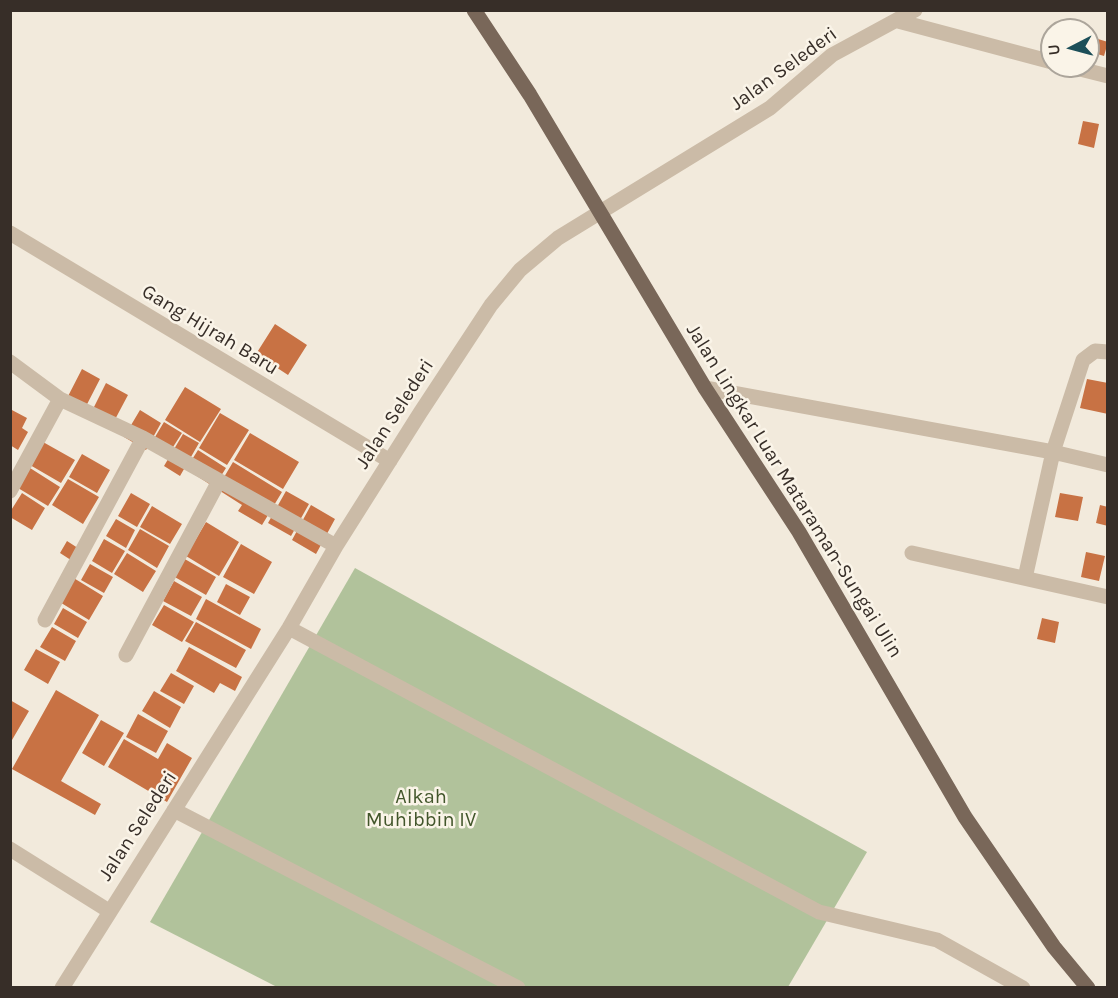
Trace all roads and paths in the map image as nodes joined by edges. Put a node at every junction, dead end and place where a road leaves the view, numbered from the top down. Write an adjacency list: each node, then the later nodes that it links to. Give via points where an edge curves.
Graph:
1 (474, 10): 5 (main road, Jalan Lingkar Luar Mataraman-Sungai Ulin)
2 (915, 10): 3 (street, Jalan Selederi)
3 (898, 21): 4 (street); 5 (street, Jalan Selederi, via 832,55 770,108)
4 (1040, 59)
5 (601, 212): 9 (main road, Jalan Lingkar Luar Mataraman-Sungai Ulin); 13 (street, Jalan Selederi, via 558,238 520,270 491,305)
6 (10, 233): 13 (street, Gang Hijrah Baru)
7 (1107, 352): 12 (street, via 1095,351 1083,360)
8 (10, 362): 10 (street)
9 (705, 388): 12 (street); 30 (main road, Jalan Lingkar Luar Mataraman-Sungai Ulin, via 799,532 965,817 1054,948)
10 (60, 399): 11 (street); 16 (street)
11 (143, 438): 15 (street); 21 (street)
12 (1053, 452): 14 (street); 19 (street)
13 (390, 461): 17 (street, Jalan Selederi)
14 (1107, 465)
15 (219, 481): 17 (street); 23 (street)
16 (10, 491)
17 (336, 546): 22 (street, Jalan Selederi)
18 (912, 553): 19 (street)
19 (1025, 578): 20 (street)
20 (1107, 597)
21 (45, 620)
22 (289, 628): 24 (street, Jalan Selederi); 29 (street, via 819,912 937,940)
23 (126, 655)
24 (174, 810): 26 (street, Jalan Selederi); 28 (street)
25 (10, 849): 26 (street)
26 (109, 911): 27 (street, Jalan Selederi)
27 (62, 987)
28 (518, 987)
29 (1023, 987)
30 (1088, 987)

